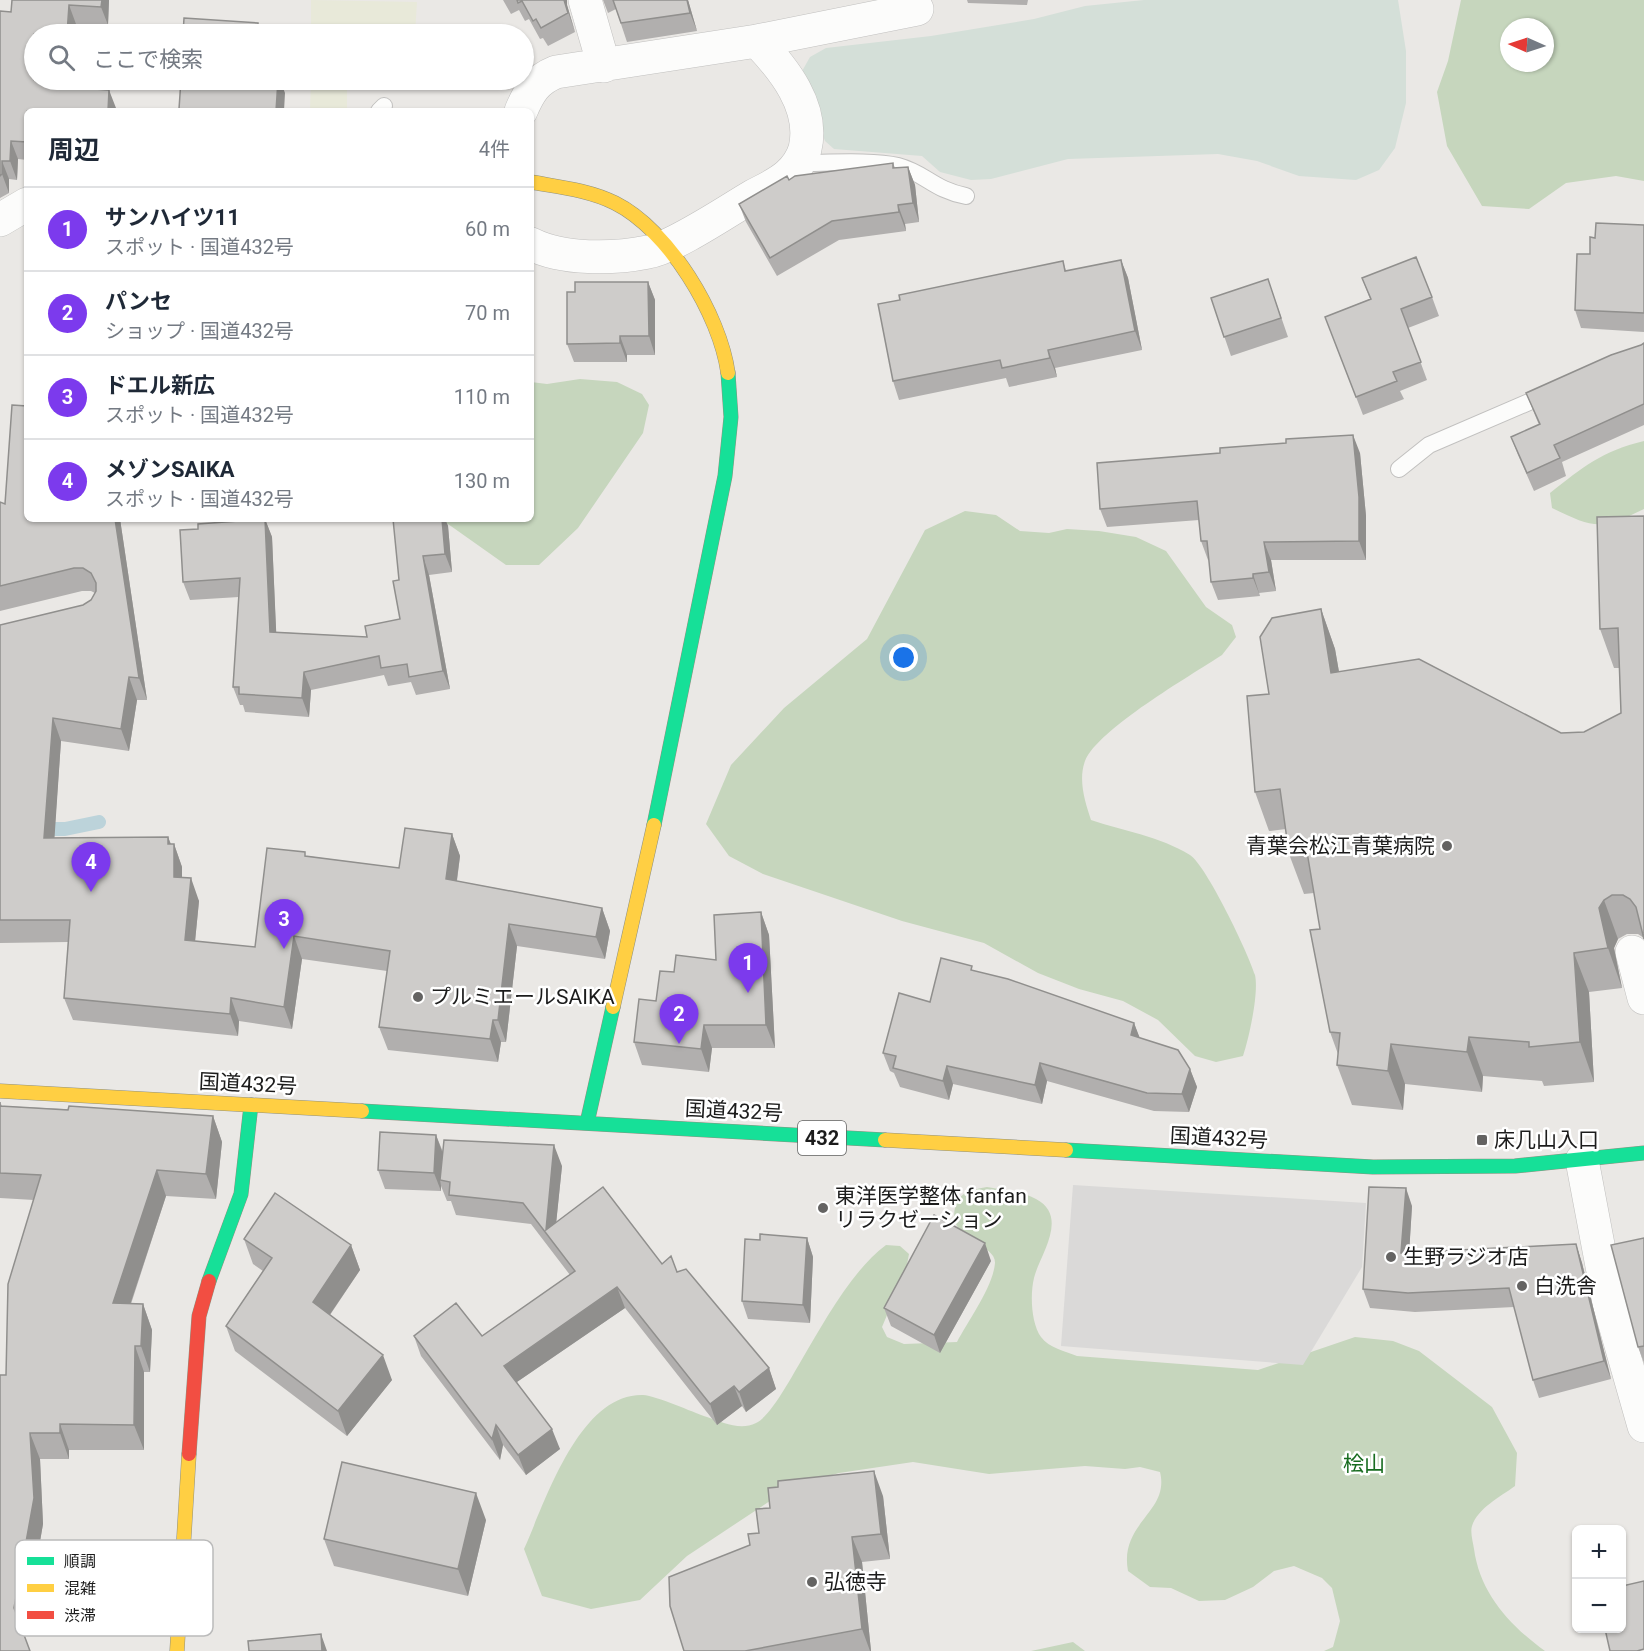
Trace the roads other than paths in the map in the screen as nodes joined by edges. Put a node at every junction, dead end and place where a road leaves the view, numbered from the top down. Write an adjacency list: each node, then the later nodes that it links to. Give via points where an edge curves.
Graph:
1 (585, 0): 4 (street)
2 (917, 9): 3 (street)
3 (757, 41): 4 (street); 8 (street, via 781,66 797,93 805,122 806,147)
4 (604, 66): 5 (street, via 556,72 540,78)
5 (534, 86)
6 (532, 90): 7 (street)
7 (522, 108)
8 (800, 162): 10 (lane, via 895,165 914,171 946,192); 14 (street, via 788,176)
9 (534, 183): 14 (main road, via 575,190 622,206)
10 (966, 196)
11 (24, 206): 12 (street)
12 (0, 220)
13 (534, 245): 14 (street, via 563,254 609,255 650,252)
14 (665, 246): 21 (main road, via 703,299 726,358 731,435 692,647)
15 (1562, 387): 16 (lane, via 1429,445)
16 (1399, 469)
17 (1632, 952): 18 (street)
18 (1644, 998)
19 (0, 1091): 20 (main road, 国道432号 / 432)
20 (251, 1105): 21 (main road, 国道432号 / 432); 25 (main road, via 241,1194 199,1316)
21 (587, 1123): 23 (main road, 国道432号 / 432, via 1373,1167 1515,1166)
22 (1644, 1153): 23 (main road, 国道432号 / 432)
23 (1582, 1160): 24 (street, via 1609,1303)
24 (1644, 1426)
25 (184, 1540)
26 (178, 1636): 27 (main road)
27 (177, 1651)

